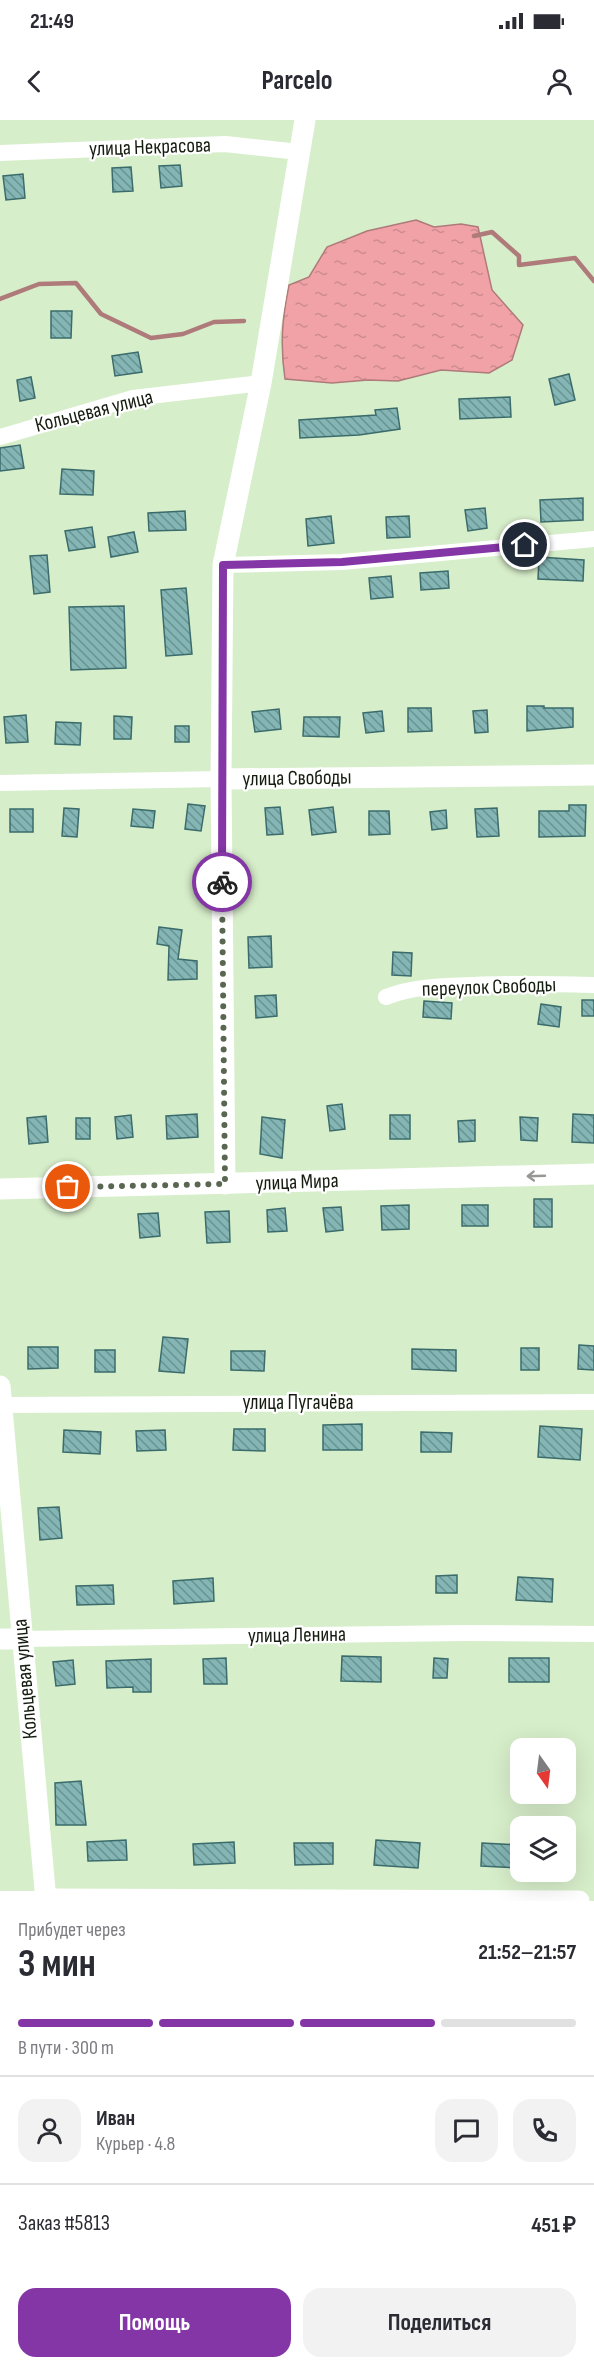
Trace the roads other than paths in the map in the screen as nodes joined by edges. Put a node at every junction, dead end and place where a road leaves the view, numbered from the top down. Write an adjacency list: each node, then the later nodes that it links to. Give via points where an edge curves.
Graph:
1 (305, 120): 2 (street)
2 (299, 152): 3 (street, улица Некрасова, via 225,144); 4 (street)
3 (0, 153)
4 (261, 383): 5 (street, Кольцевая улица, via 132,398); 7 (street)
5 (0, 437)
6 (594, 539): 7 (street, via 342,562)
7 (223, 565): 9 (street)
8 (594, 775): 9 (street, улица Свободы)
9 (221, 779): 10 (street, улица Свободы); 14 (street)
10 (0, 783)
11 (594, 985): 12 (street, переулок Свободы, via 449,986 406,989)
12 (386, 997)
13 (594, 1174): 14 (street, улица Мира, one-way to 14)
14 (225, 1184): 15 (street, улица Мира)
15 (0, 1189)
16 (1, 1395): 17 (street, улица Пугачёва); 20 (street, Кольцевая улица)
17 (594, 1402)
18 (594, 1634): 20 (street, улица Ленина)
19 (0, 1639): 20 (street, улица Ленина)
20 (21, 1639): 22 (street, Кольцевая улица)
21 (0, 1899): 22 (street)
22 (46, 1900): 23 (street)
23 (474, 1900): 24 (street)
24 (579, 1901)

